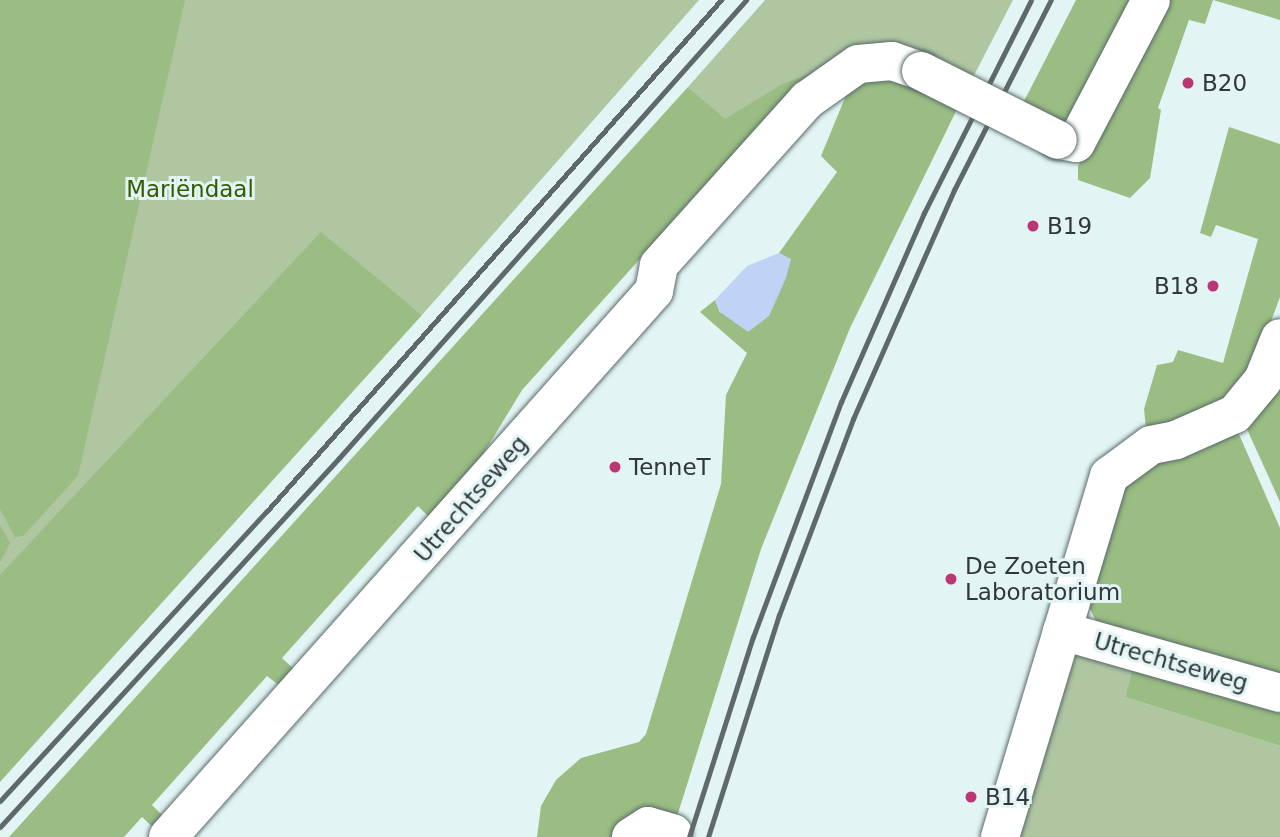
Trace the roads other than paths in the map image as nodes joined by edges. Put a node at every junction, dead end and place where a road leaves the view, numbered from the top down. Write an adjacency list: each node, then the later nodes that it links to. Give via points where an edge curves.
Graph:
1 (1151, 0): 6 (street, Utrechtseweg, bridge, via 1076,144 892,61 858,64 838,74 757,153 659,265 654,291)
2 (1280, 338): 3 (street, Utrechtseweg, via 1262,380 1236,414 1176,440 1151,445 1109,476)
3 (1062, 631): 4 (street, Utrechtseweg); 8 (street, Utrechtseweg)
4 (1280, 693)
5 (673, 833): 7 (street, via 648,826)
6 (168, 837)
7 (631, 837)
8 (1000, 837)

